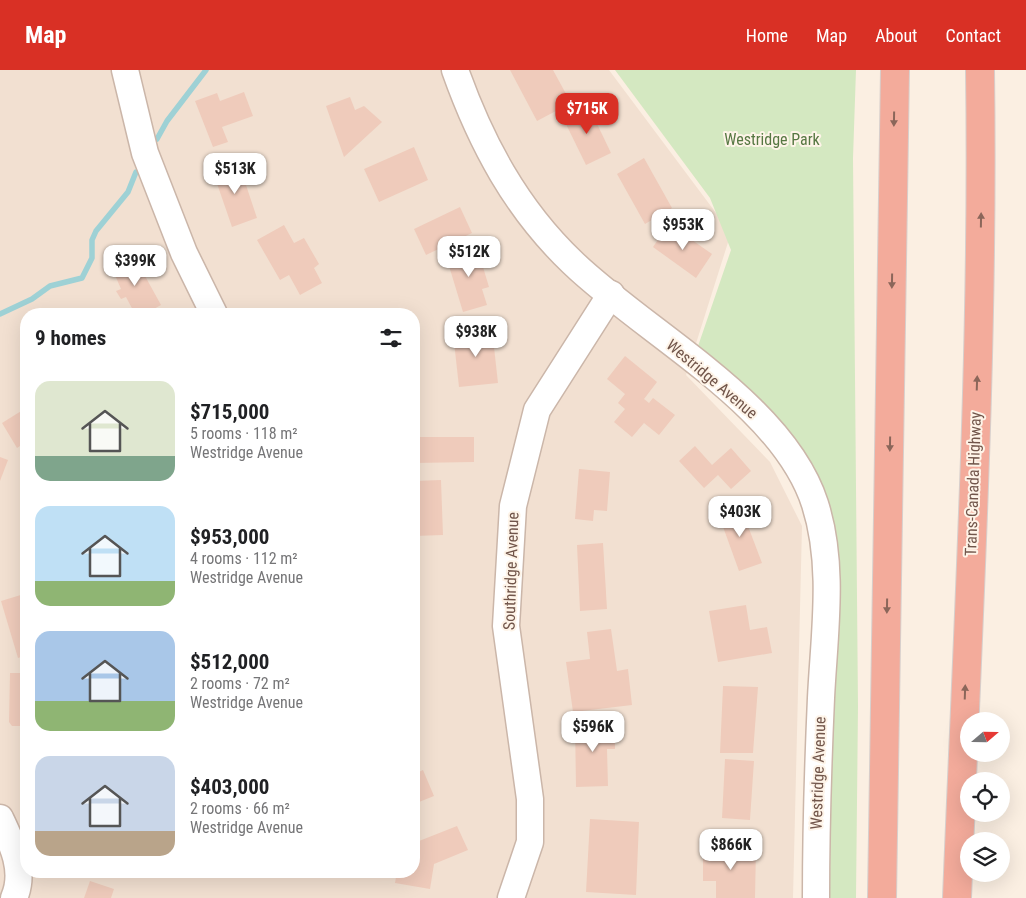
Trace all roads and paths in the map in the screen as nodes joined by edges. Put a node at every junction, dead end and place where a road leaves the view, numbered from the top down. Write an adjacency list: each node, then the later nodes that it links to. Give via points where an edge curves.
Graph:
1 (125, 70): 6 (street, via 145,153 184,253)
2 (455, 70): 5 (street, Westridge Avenue, via 494,161 516,199 574,265)
3 (895, 70): 13 (highway, one-way to 13)
4 (980, 70): 14 (highway, Trans-Canada Highway, one-way to 4, via 977,366)
5 (611, 294): 11 (street, Southridge Avenue, via 537,410 513,506 506,626 530,799 530,842); 12 (street, Westridge Avenue, via 734,394 764,424 799,465 815,503 823,538 826,589 817,771)
6 (211, 308)
7 (0, 818): 8 (street)
8 (20, 846)
9 (20, 866): 10 (street, via 19,886)
10 (14, 898)
11 (511, 898)
12 (816, 898)
13 (882, 898)
14 (957, 898)

